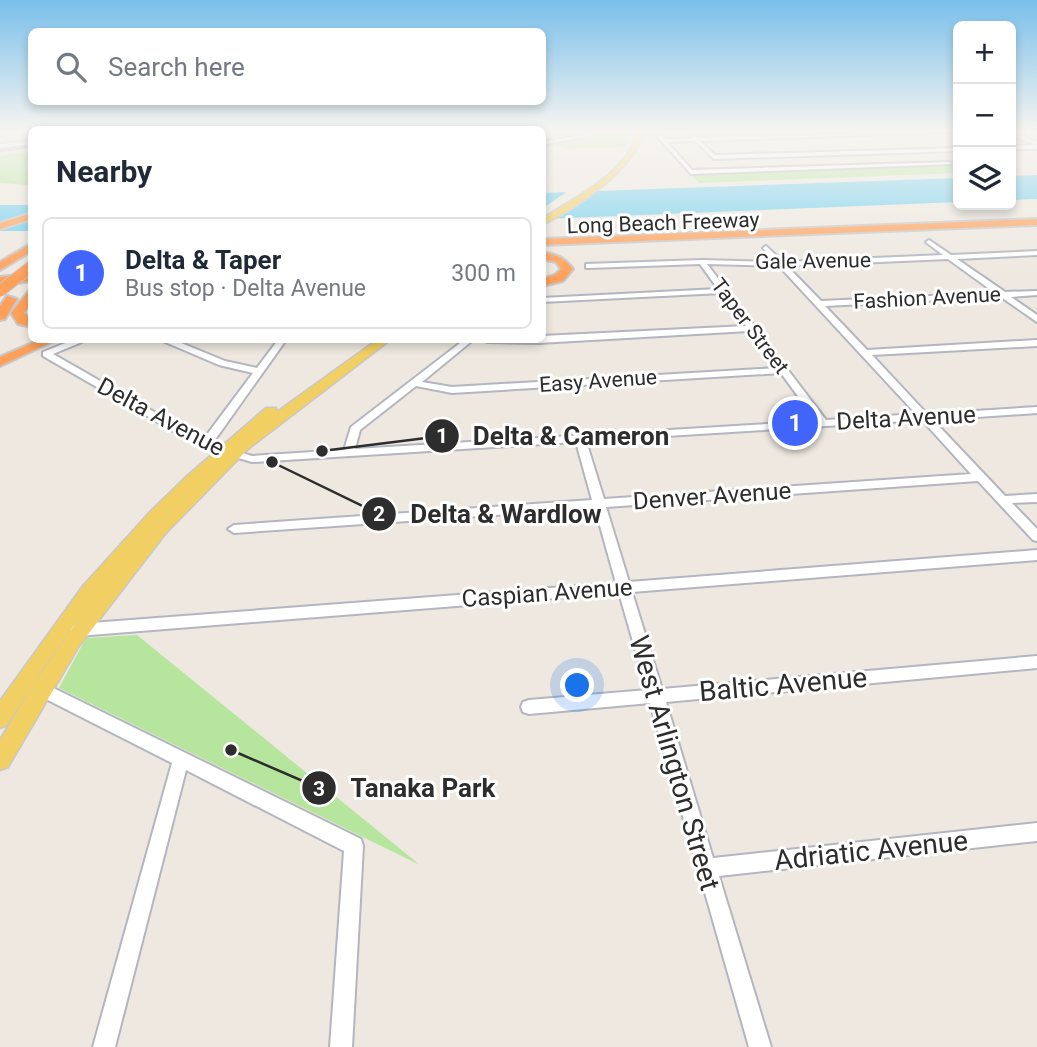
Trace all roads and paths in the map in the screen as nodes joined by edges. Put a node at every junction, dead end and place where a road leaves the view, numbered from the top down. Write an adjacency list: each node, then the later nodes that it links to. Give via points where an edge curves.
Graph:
1 (597, 181): 3 (main road)
2 (598, 181): 5 (main road)
3 (546, 213)
4 (28, 217): 7 (highway)
5 (546, 220)
6 (1037, 222): 12 (highway, Long Beach Freeway)
7 (0, 226)
8 (1037, 227): 13 (highway, Long Beach Freeway)
9 (929, 242): 16 (street)
10 (766, 248): 18 (street)
11 (4, 249): 20 (highway)
12 (546, 249)
13 (546, 249)
14 (546, 251): 21 (highway, via 568,269)
15 (1037, 253): 16 (street, Gale Avenue)
16 (949, 257): 18 (street, Gale Avenue); 27 (street)
17 (702, 262): 18 (street, Gale Avenue); 19 (street, Gale Avenue); 24 (street, Taper Street)
18 (781, 264): 29 (street)
19 (589, 266)
20 (23, 267): 22 (highway); 22 (highway); 22 (highway)
21 (546, 282)
22 (2, 286): 23 (highway); 30 (highway)
23 (28, 289)
24 (724, 292): 28 (street); 33 (street, Taper Street)
25 (1037, 293): 27 (street, Fashion Avenue)
26 (28, 294): 32 (highway, via 17,313)
27 (1003, 295): 29 (street, Fashion Avenue); 31 (street)
28 (546, 300)
29 (818, 304): 43 (street)
30 (0, 316)
31 (1037, 319)
32 (28, 322)
33 (752, 328): 34 (street); 45 (street, Taper Street)
34 (546, 339)
35 (66, 343): 42 (street)
36 (175, 343): 46 (street, via 222,363)
37 (280, 343): 46 (street)
38 (365, 343): 53 (main road, via 286,398)
39 (380, 343): 53 (main road)
40 (465, 343): 47 (street)
41 (1037, 343): 43 (street)
42 (48, 347): 44 (highway); 52 (street, Delta Avenue)
43 (864, 353): 49 (street)
44 (0, 362)
45 (783, 370): 47 (street, Easy Avenue, via 452,390); 50 (street, Taper Street)
46 (258, 371): 52 (street)
47 (414, 383): 54 (street, via 355,429)
48 (1037, 410): 49 (street, Delta Avenue)
49 (924, 417): 50 (street, Delta Avenue); 55 (street)
50 (822, 423): 51 (street, Delta Avenue)
51 (580, 438): 54 (street, Delta Avenue); 58 (street, West Arlington Street)
52 (205, 445): 53 (street, Delta Avenue)
53 (227, 453): 54 (street, Delta Avenue, via 252,459); 63 (main road, via 163,523); 64 (main road, via 147,520)
54 (349, 453)
55 (981, 477): 57 (street); 58 (street, Denver Avenue)
56 (1037, 498): 57 (street)
57 (1002, 500): 60 (street)
58 (599, 503): 59 (street, Denver Avenue); 62 (street, West Arlington Street)
59 (234, 528)
60 (1037, 537)
61 (1037, 555): 62 (street, Caspian Avenue)
62 (624, 587): 63 (street, Caspian Avenue); 67 (street, West Arlington Street)
63 (80, 630): 64 (street, Caspian Avenue); 66 (main road)
64 (56, 632): 69 (main road)
65 (1037, 662): 67 (street, Baltic Avenue)
66 (41, 689): 70 (street); 71 (main road)
67 (655, 695): 68 (street, Baltic Avenue); 73 (street, West Arlington Street)
68 (529, 707)
69 (0, 719)
70 (181, 759): 74 (street); 75 (street, via 354,846)
71 (0, 760)
72 (1037, 832): 73 (street, Adriatic Avenue)
73 (705, 868): 76 (street, West Arlington Street)
74 (104, 1047)
75 (341, 1047)
76 (760, 1047)

